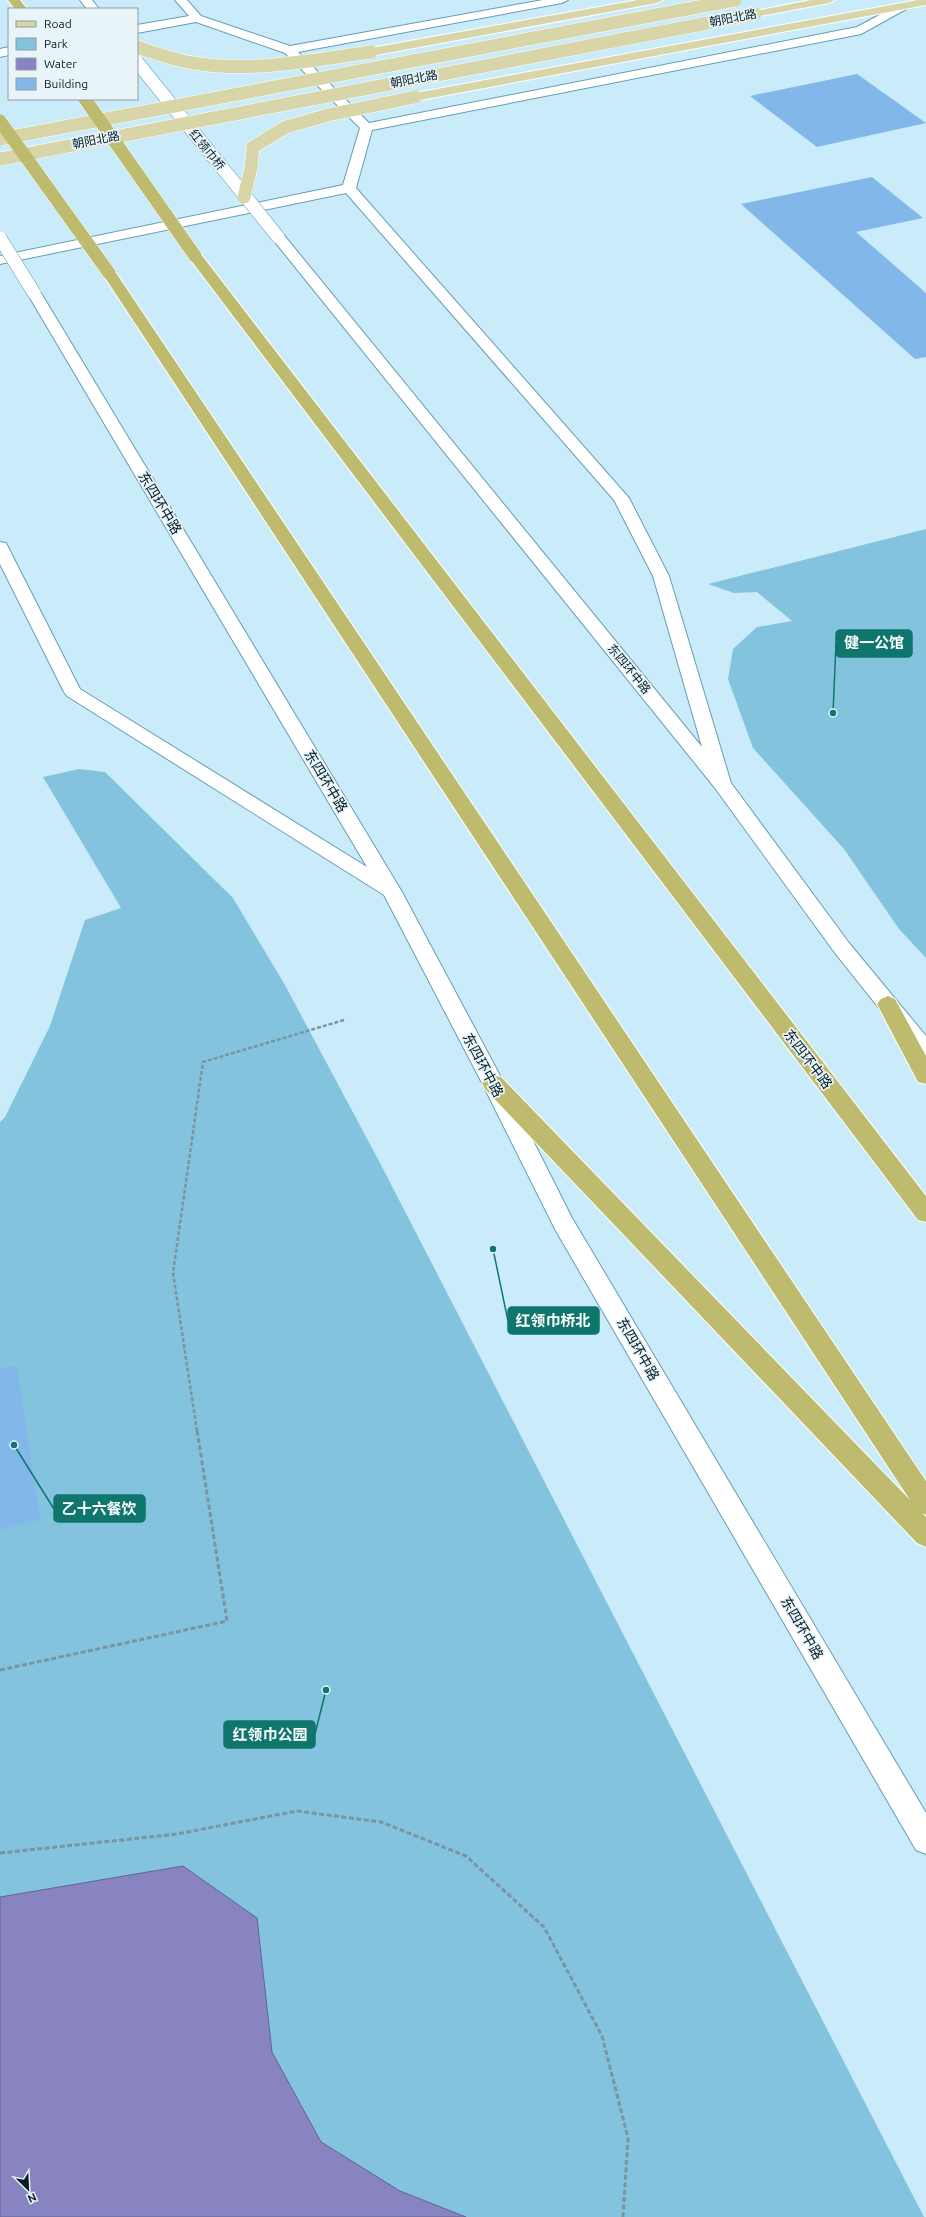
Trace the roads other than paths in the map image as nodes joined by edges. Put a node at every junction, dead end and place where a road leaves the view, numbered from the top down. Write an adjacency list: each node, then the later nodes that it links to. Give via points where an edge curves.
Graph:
1 (14, 0): 10 (highway)
2 (86, 0): 11 (street)
3 (181, 0): 12 (street)
4 (562, 0): 15 (street)
5 (657, 0): 14 (main road, bridge, via 371,52 281,65 200,64)
6 (735, 0): 20 (main road, 朝阳北路, bridge)
7 (829, 0): 21 (main road, 朝阳北路, bridge)
8 (926, 2): 9 (main road)
9 (904, 6): 19 (street, via 861,30); 23 (main road, bridge, via 328,114 286,127 253,147)
10 (20, 8)
11 (92, 8)
12 (197, 18): 13 (street); 15 (street)
13 (138, 28)
14 (138, 47)
15 (289, 50): 19 (street)
16 (138, 63): 23 (street, 红领巾桥, bridge)
17 (86, 100): 34 (highway, 东四环中路, bridge, via 195,256)
18 (0, 121): 35 (highway, bridge, via 109,273)
19 (366, 127): 22 (street)
20 (0, 139)
21 (0, 159)
22 (349, 188): 26 (street); 28 (street, via 621,498 661,576)
23 (244, 197): 24 (street, 红领巾桥, bridge)
24 (278, 237): 28 (street, 东四环中路)
25 (2, 243): 29 (street, 东四环中路, bridge)
26 (0, 260)
27 (0, 547): 29 (street, via 73,692)
28 (722, 784): 30 (street, 东四环中路, via 842,948)
29 (392, 892): 33 (street, 东四环中路)
30 (888, 1004): 31 (street, 东四环中路); 32 (highway)
31 (926, 1051)
32 (926, 1076)
33 (493, 1083): 36 (highway); 37 (street, 东四环中路, via 564,1224)
34 (926, 1213)
35 (926, 1503)
36 (926, 1535)
37 (926, 1840)

